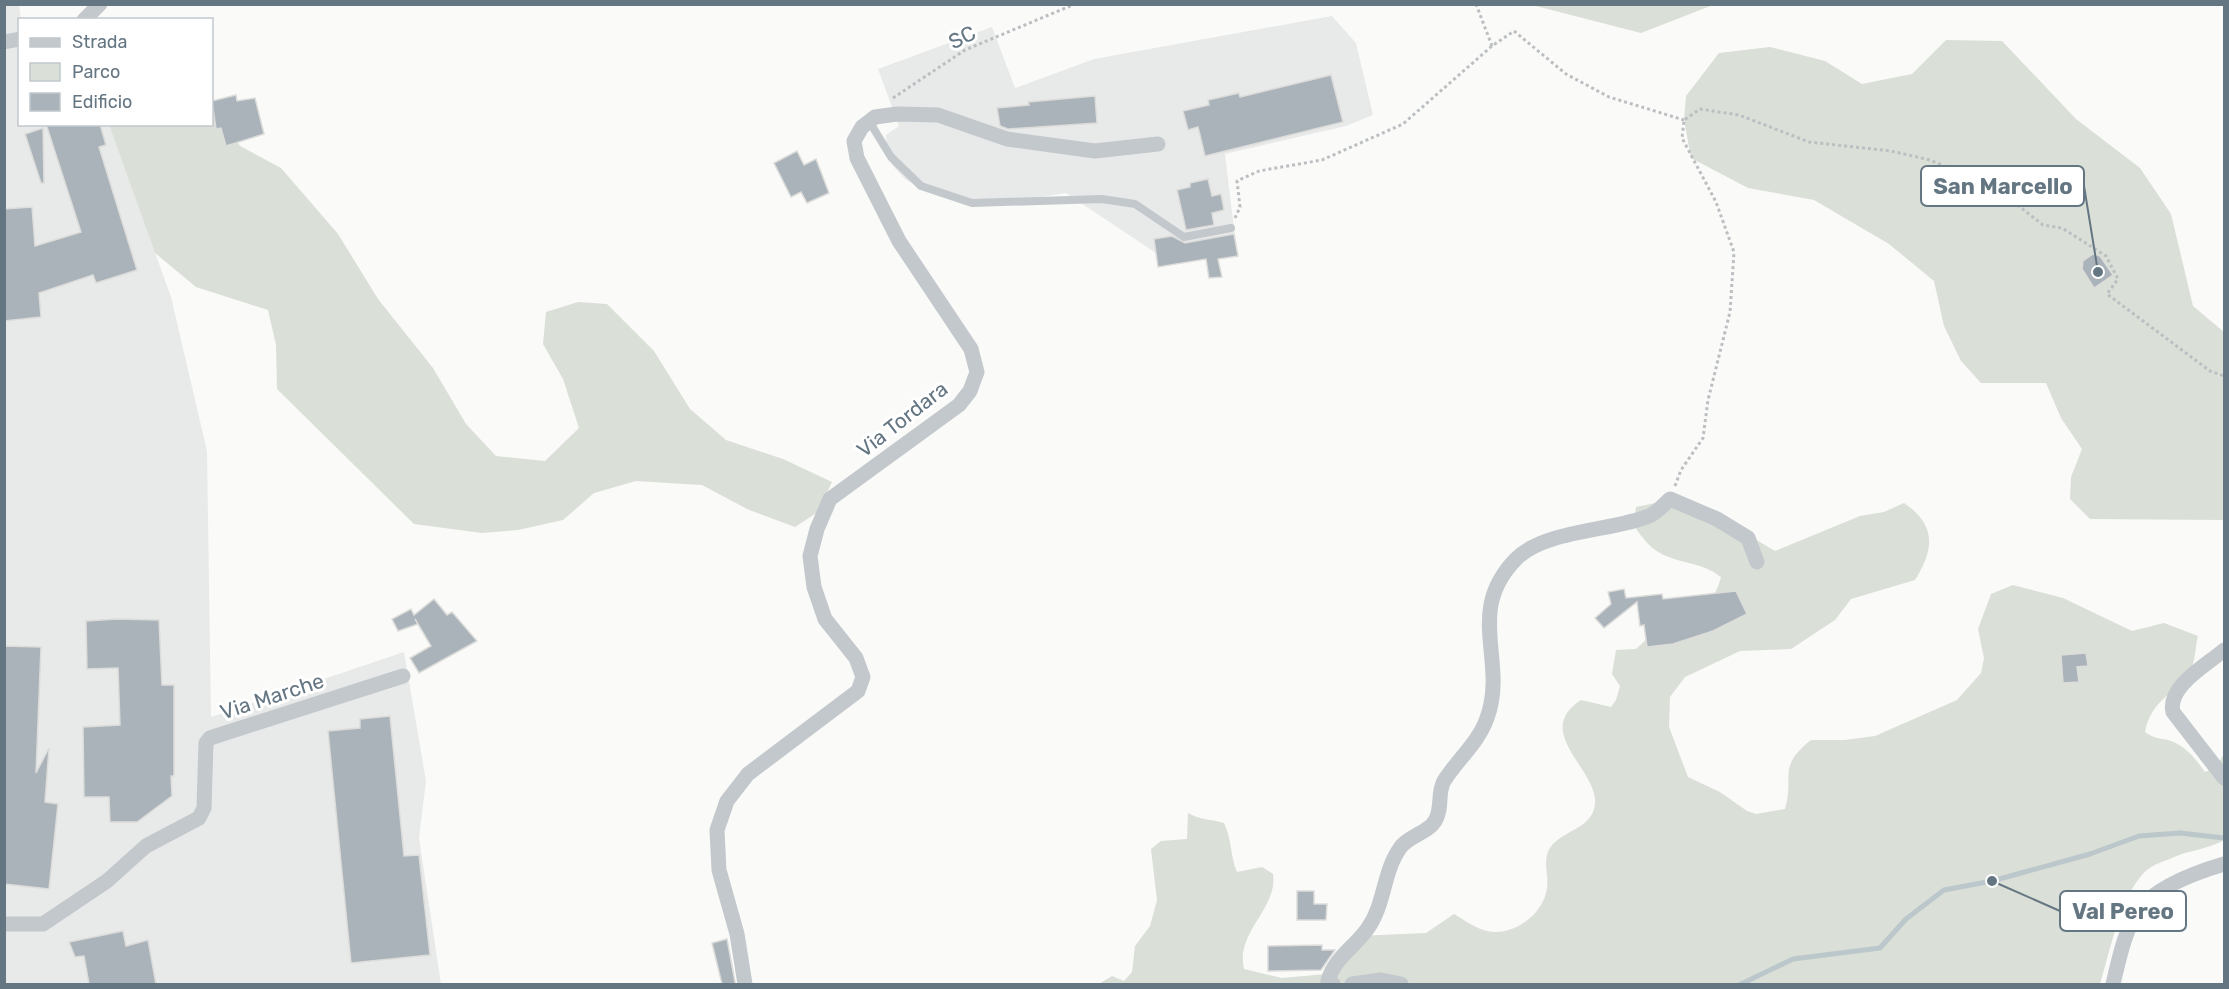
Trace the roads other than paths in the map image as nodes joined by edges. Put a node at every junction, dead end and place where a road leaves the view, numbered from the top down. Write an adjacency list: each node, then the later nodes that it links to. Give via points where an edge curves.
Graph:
1 (100, 4): 2 (street)
2 (86, 18)
3 (872, 119): 4 (street, via 897,114 938,115 1007,140 1095,151); 5 (lane, via 891,157 921,186 972,203 1102,199 1135,204 1184,237); 12 (street, Via Tordara, via 862,127 855,141 857,158 899,241 971,349 977,372 959,405 830,499 817,529 810,556 814,587 825,619 856,658 863,677 858,691 748,774 727,801 717,830 718,870 737,934)
4 (1158, 144)
5 (1231, 228)
6 (1757, 562): 13 (street, via 1748,538 1717,519 1670,499 1651,516 1553,539 1518,556 1499,579 1488,610 1492,685 1488,717 1442,784 1440,810 1434,823 1401,846 1389,867 1368,928 1332,969 1328,981)
7 (2224, 650): 9 (street, via 2176,690 2171,703 2173,712)
8 (403, 676): 11 (street, Via Marche, via 210,738 206,743 204,808 199,818 146,846 106,881 43,924)
9 (2224, 778)
10 (2224, 864): 16 (street, via 2169,886 2140,909 2127,932)
11 (4, 924)
12 (745, 984)
13 (1333, 984)
14 (1352, 984): 15 (street, via 1382,980)
15 (1401, 984)
16 (2113, 984)

